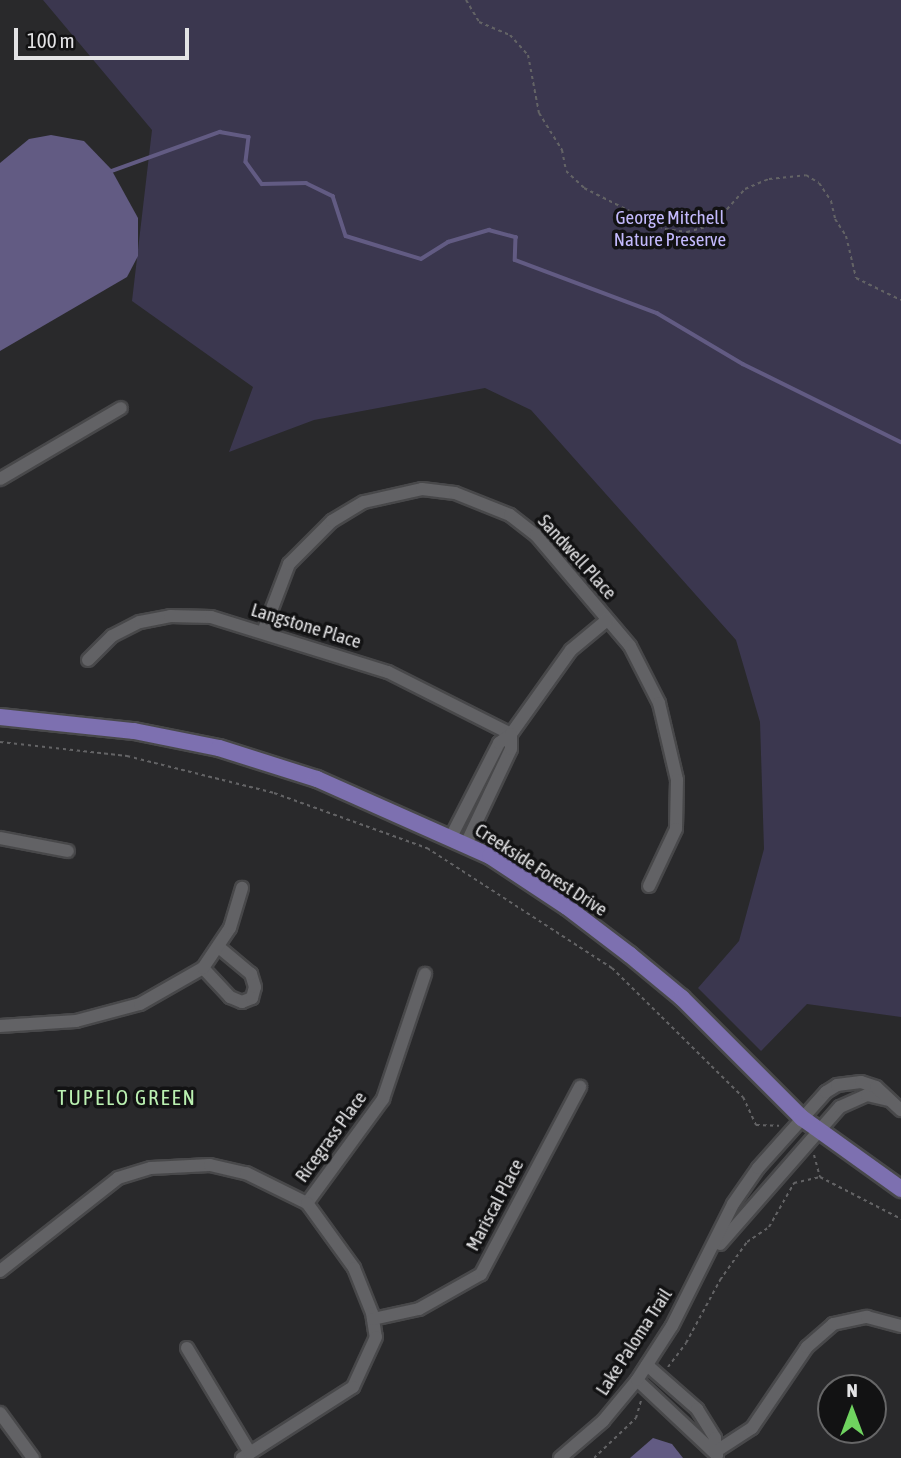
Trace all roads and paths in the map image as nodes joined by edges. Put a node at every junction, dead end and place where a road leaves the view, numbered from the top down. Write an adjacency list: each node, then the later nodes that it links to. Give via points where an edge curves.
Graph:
1 (466, 0): 2 (path, via 479,22 510,35 528,55 534,101 562,150 566,171 580,185 665,229 687,232 713,225 745,189 769,179 806,175 819,183 831,201 856,278)
2 (901, 300)
3 (121, 408): 4 (street)
4 (0, 479)
5 (607, 620): 6 (street, Sandwell Place, via 536,535 510,515 464,495 422,489 364,502 332,521 289,564); 9 (street, via 572,650); 15 (street, Sandwell Place, via 646,674 672,746 676,829)
6 (263, 632): 7 (street, Langstone Place, via 211,617 170,615 140,622 112,636); 9 (street, Langstone Place, via 387,672)
7 (88, 660)
8 (0, 717): 11 (main road, Creekside Forest Drive, via 121,730 219,748 317,779)
9 (511, 734): 11 (street, via 499,743); 13 (street, via 511,749)
10 (0, 742): 26 (path, via 127,756 274,793 427,848 612,968 743,1097 756,1125 783,1126)
11 (450, 837): 13 (main road, Creekside Forest Drive)
12 (0, 838): 14 (street)
13 (466, 845): 24 (main road, Creekside Forest Drive, via 567,907 630,955 682,998)
14 (68, 851)
15 (649, 886)
16 (242, 888): 17 (street)
17 (220, 948): 18 (street); 18 (street, via 251,974 256,987 252,998 242,1002 230,997)
18 (203, 968): 20 (street, via 140,1004 76,1021)
19 (425, 974): 30 (street, Ricegrass Place, via 383,1099)
20 (0, 1026)
21 (580, 1087): 34 (street, Mariscal Place, via 481,1274 419,1309)
22 (889, 1100): 23 (street, Lake Paloma Trail); 24 (street, Lake Paloma Trail, via 876,1087 849,1082 826,1092); 25 (street, Lake Paloma Trail, via 867,1095 847,1101)
23 (901, 1110)
24 (803, 1118): 25 (main road, Creekside Forest Drive); 26 (street, Lake Paloma Trail)
25 (817, 1131): 27 (street, Lake Paloma Trail); 29 (main road, Creekside Forest Drive)
26 (791, 1132): 32 (street, Lake Paloma Trail, via 733,1205)
27 (806, 1143): 28 (path, via 813,1150); 32 (street, Lake Paloma Trail, via 747,1208)
28 (820, 1177): 31 (path); 38 (path, via 794,1183 769,1227 747,1241)
29 (901, 1189)
30 (307, 1203): 33 (street, via 246,1173 222,1167 151,1168 118,1178); 34 (street, via 354,1268)
31 (901, 1219)
32 (701, 1269): 37 (street, Lake Paloma Trail)
33 (0, 1271)
34 (373, 1320): 42 (street, via 376,1336 353,1387)
35 (901, 1326): 43 (street, via 867,1317 833,1324 802,1353 752,1428)
36 (187, 1348): 42 (street)
37 (647, 1365): 38 (street); 39 (street, Lake Paloma Trail)
38 (662, 1376): 43 (street, via 697,1409 715,1437)
39 (637, 1380): 40 (street); 45 (street, Lake Paloma Trail, via 603,1421)
40 (648, 1390): 43 (street); 46 (path, via 636,1418)
41 (0, 1413): 44 (street)
42 (246, 1455)
43 (717, 1455)
44 (33, 1458)
45 (560, 1458)
46 (594, 1458)

